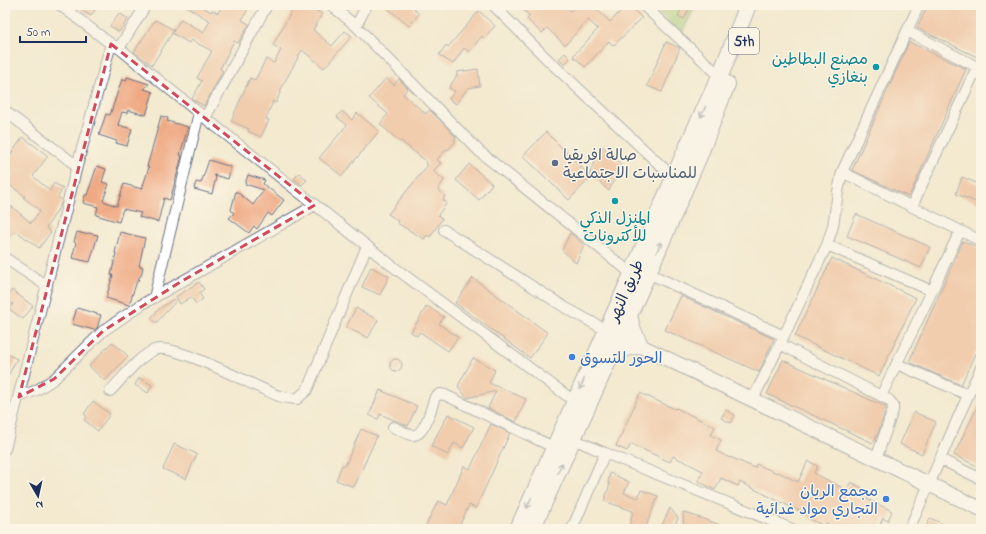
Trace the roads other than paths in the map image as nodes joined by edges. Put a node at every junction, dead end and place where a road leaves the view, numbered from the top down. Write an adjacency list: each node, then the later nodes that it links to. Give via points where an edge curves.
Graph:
1 (60, 5): 13 (street)
2 (146, 5): 13 (street)
3 (267, 5): 17 (street)
4 (331, 5): 11 (street)
5 (367, 5): 11 (street)
6 (493, 5): 20 (street)
7 (643, 5): 15 (street)
8 (748, 5): 15 (main road, طريق النهر)
9 (758, 5): 15 (main road, 5th)
10 (919, 5): 12 (street)
11 (356, 26): 30 (street, via 480,152)
12 (907, 31): 14 (street); 19 (street)
13 (115, 46): 17 (street); 18 (street)
14 (979, 68): 22 (street)
15 (725, 76): 20 (main road, طريق النهر, one-way to 20, via 693,134); 29 (main road, طريق النهر, one-way to 15, via 699,156)
16 (5, 111): 18 (street)
17 (202, 116): 21 (street); 33 (street)
18 (77, 166): 31 (street)
19 (842, 172): 22 (street); 26 (street, via 833,226)
20 (674, 178): 30 (main road, طريق النهر)
21 (315, 205): 27 (street); 33 (street)
22 (912, 206): 24 (street)
23 (444, 230): 35 (street, via 560,304)
24 (960, 231): 25 (street); 32 (street)
25 (981, 240)
26 (827, 245): 32 (street); 36 (street)
27 (367, 246): 41 (street, via 307,390 297,399 280,396 174,350 156,349 140,359); 46 (street)
28 (5, 258): 31 (street)
29 (648, 273): 34 (main road, طريق النهر); 36 (street)
30 (632, 274): 35 (main road, طريق النهر)
31 (47, 286): 44 (street)
32 (932, 291): 39 (street)
33 (154, 298): 44 (street, via 103,331 54,379 37,390)
34 (630, 315): 35 (main road, طريق النهر); 37 (main road, via 632,328)
35 (613, 333): 37 (main road); 38 (main road, طريق النهر); 46 (main road, طريق النهر, one-way to 46)
36 (782, 340): 43 (street); 45 (street)
37 (640, 345): 38 (main road, via 626,348); 45 (main road)
38 (610, 357): 50 (main road, طريق النهر)
39 (897, 364): 42 (street); 43 (street)
40 (981, 368): 42 (street)
41 (110, 391)
42 (968, 394): 55 (street)
43 (881, 396): 54 (street, via 890,400 893,410)
44 (19, 397): 48 (street)
45 (753, 399): 54 (main road)
46 (574, 402): 51 (main road, طريق النهر)
47 (5, 410): 48 (street)
48 (13, 416): 52 (street)
49 (393, 427): 51 (street, via 412,435 418,434 423,430 435,397 440,394)
50 (573, 439): 53 (street); 60 (main road, طريق النهر, one-way to 50)
51 (554, 447): 59 (main road, طريق النهر, one-way to 59)
52 (5, 449)
53 (605, 453): 61 (street); 62 (street)
54 (876, 459): 57 (main road)
55 (940, 459): 56 (street); 57 (street)
56 (981, 479)
57 (930, 484): 58 (main road); 63 (street)
58 (981, 509)
59 (518, 529)
60 (532, 529)
61 (572, 529)
62 (790, 529)
63 (909, 529)

